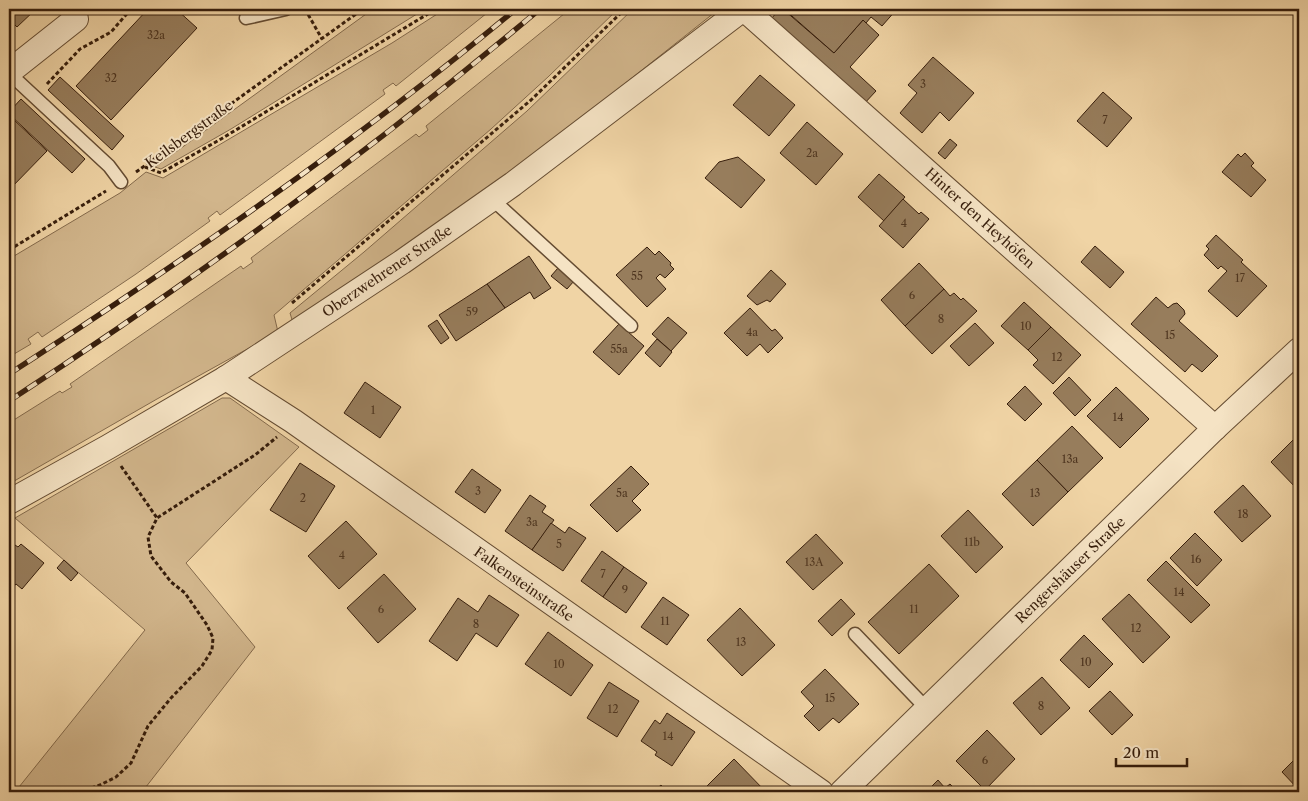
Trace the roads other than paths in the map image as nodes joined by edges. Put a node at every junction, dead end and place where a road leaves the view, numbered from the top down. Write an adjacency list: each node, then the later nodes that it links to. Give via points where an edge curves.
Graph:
1 (286, 9): 3 (lane)
2 (743, 9): 7 (street, Oberzwehrener Straße); 11 (street, Hinter den Heyhöfen)
3 (246, 18)
4 (76, 19): 5 (street)
5 (9, 73): 6 (lane)
6 (122, 182)
7 (492, 199): 8 (lane); 10 (street, Oberzwehrener Straße)
8 (631, 326)
9 (1299, 350): 11 (street, Rengershäuser Straße)
10 (226, 378): 12 (street, Oberzwehrener Straße); 15 (street, Falkensteinstraße, via 309,432)
11 (1214, 428): 14 (street, Rengershäuser Straße)
12 (9, 502)
13 (855, 634): 14 (lane)
14 (927, 709): 16 (street, Rengershäuser Straße)
15 (821, 792)
16 (842, 792)

